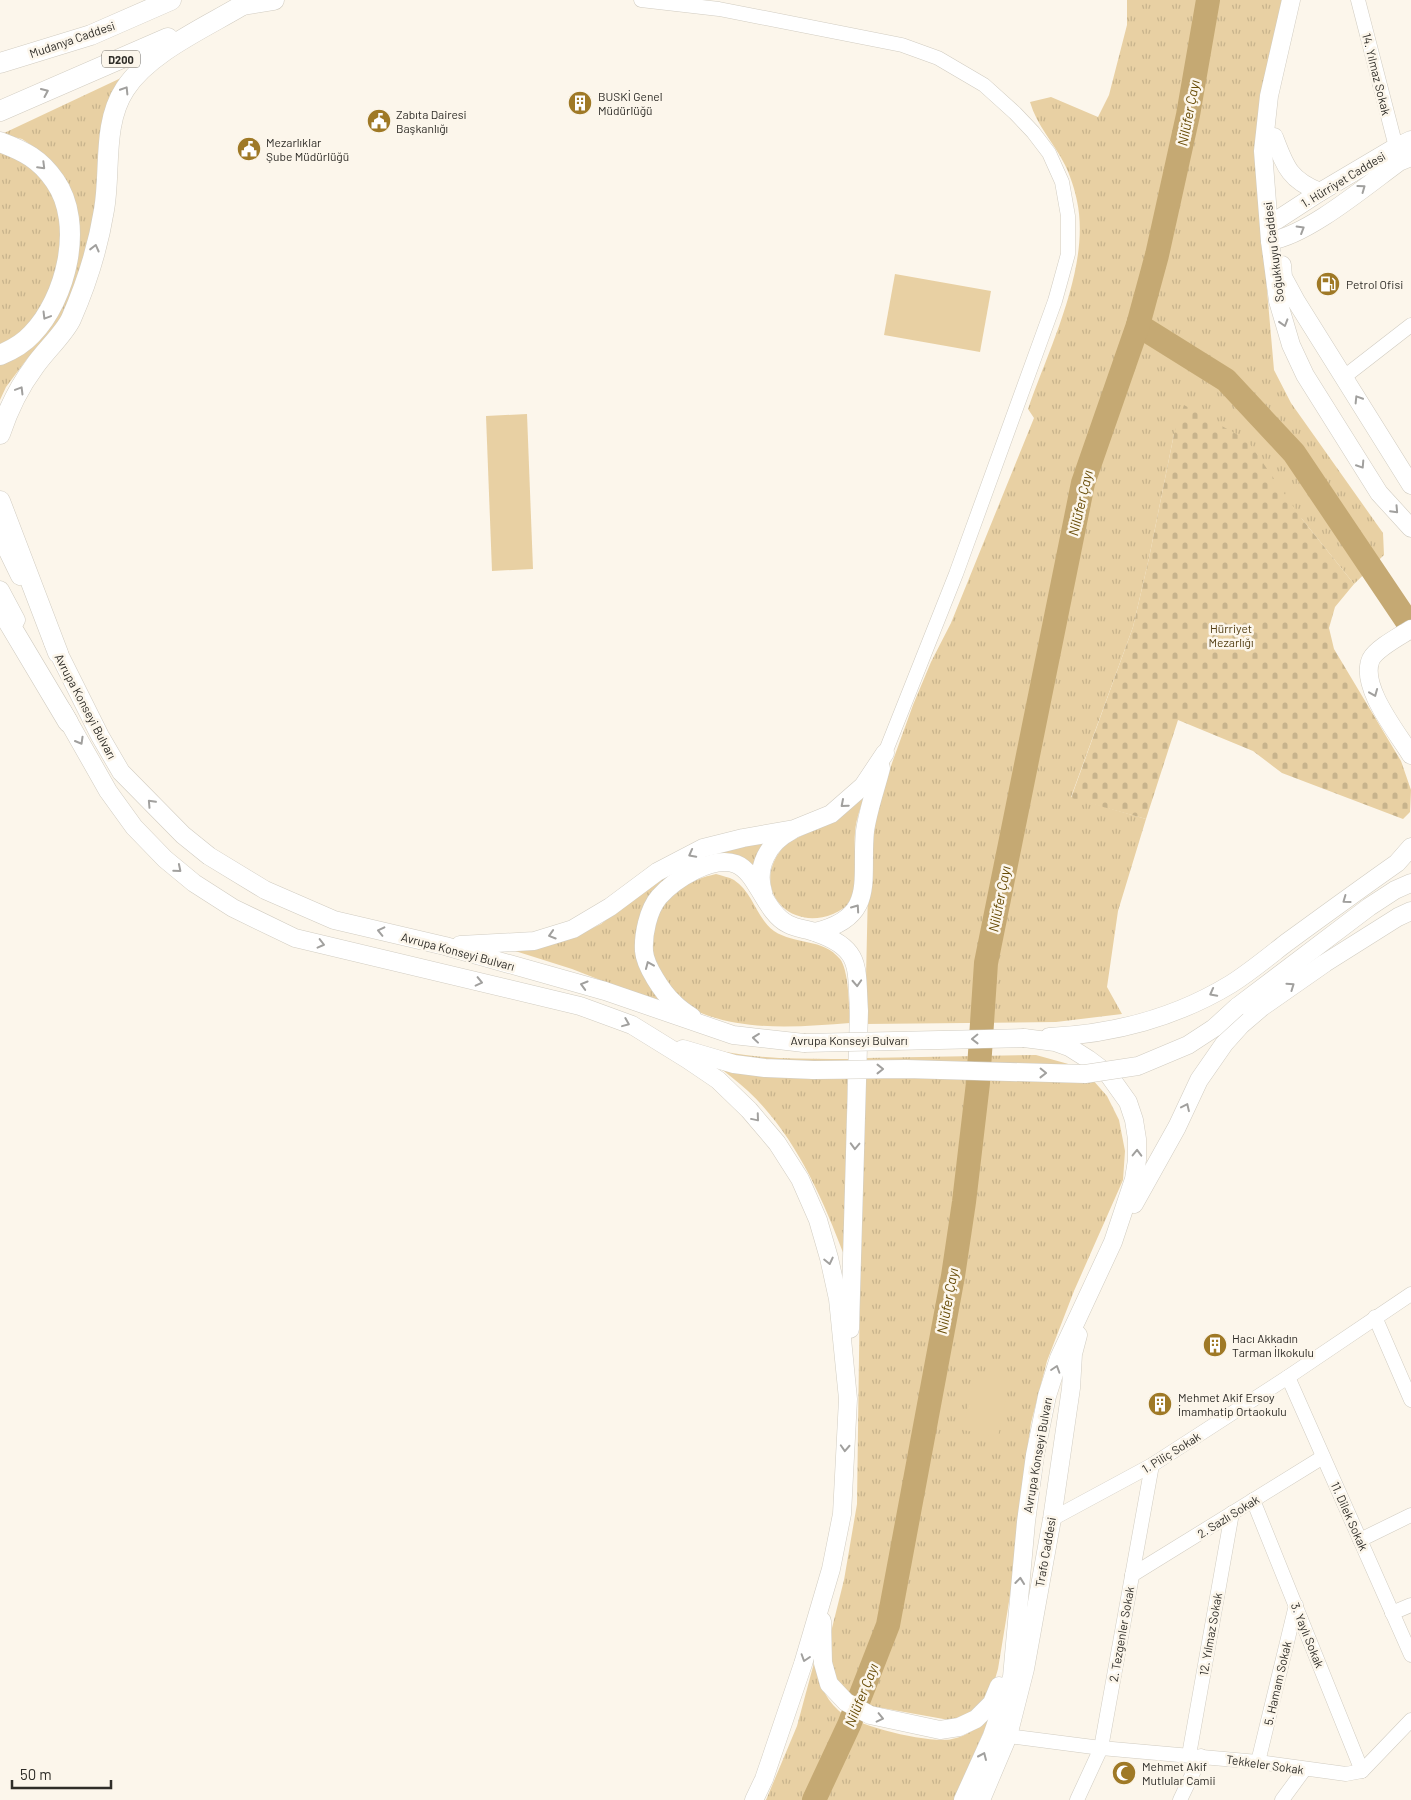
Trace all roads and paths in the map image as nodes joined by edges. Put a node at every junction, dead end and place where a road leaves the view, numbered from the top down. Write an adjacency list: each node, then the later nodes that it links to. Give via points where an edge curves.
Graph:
1 (171, 0): 8 (highway, Mudanya Caddesi / D200, via 91,35)
2 (274, 0): 7 (highway)
3 (641, 0): 30 (street, via 719,9 873,39 938,58 984,86 1015,113 1049,153 1062,182 1068,216 1068,254 1055,301 956,574)
4 (1290, 0): 15 (main road, Soğukkuyu Caddesi, via 1269,96 1263,151)
5 (1303, 0): 10 (main road, Soğukkuyu Caddesi)
6 (1358, 0): 12 (street, 14. Yılmaz Sokak)
7 (246, 4): 9 (highway, D200, one-way to 7); 20 (highway, one-way to 7, via 8,410 34,367 70,321 90,270 104,210 112,115 125,89 159,54)
8 (0, 63)
9 (0, 111)
10 (1274, 137): 14 (main road, via 1284,163 1294,177 1306,187); 15 (main road, Soğukkuyu Caddesi)
11 (0, 142): 18 (highway, one-way to 18, via 28,153 42,165 56,182 70,225 66,268 58,294 45,319 32,335)
12 (1403, 144): 14 (main road, 1. Hürriyet Caddesi)
13 (1411, 157): 16 (main road, 1. Hürriyet Caddesi, one-way to 13, via 1290,236)
14 (1320, 192): 15 (main road, 1. Hürriyet Caddesi)
15 (1273, 221): 16 (main road, Soğukkuyu Caddesi)
16 (1275, 240): 19 (main road, Soğukkuyu Caddesi, via 1283,277); 23 (main road, Soğukkuyu Caddesi, one-way to 23, via 1278,301 1301,368 1379,493)
17 (1411, 324): 19 (street)
18 (0, 355)
19 (1344, 377): 21 (main road, Soğukkuyu Caddesi, one-way to 19)
20 (0, 434)
21 (1411, 485)
22 (0, 501): 28 (highway)
23 (1411, 528)
24 (0, 535): 28 (main road, Avrupa Konseyi Bulvarı)
25 (0, 590): 29 (main road, Avrupa Konseyi Bulvarı)
26 (0, 608): 29 (highway)
27 (1411, 629): 31 (main road, one-way to 31, via 1380,649 1372,658 1368,672 1375,697)
28 (58, 653): 40 (main road, Avrupa Konseyi Bulvarı, one-way to 28, via 334,920 265,890 209,856 183,835 121,772)
29 (68, 722): 43 (main road, Avrupa Konseyi Bulvarı, one-way to 43, via 108,791 134,827 187,877 233,908 295,938 580,1006 632,1025)
30 (885, 753): 32 (main road, one-way to 32, via 863,786 831,814); 39 (main road, one-way to 30, via 838,925 860,903 865,877 866,824)
31 (1411, 754)
32 (794, 829): 37 (main road, via 772,846 761,866 761,886); 40 (main road, one-way to 40, via 703,848 657,872 610,907 573,929 534,941)
33 (1411, 847): 35 (main road)
34 (1411, 867): 35 (main road)
35 (1374, 879): 42 (main road, one-way to 42, via 1231,984 1200,1000 1170,1013 1108,1031)
36 (1411, 883): 43 (main road, one-way to 36, bridge, via 734,1064 765,1068 1085,1074 1138,1066 1188,1045 1214,1028 1237,1007 1369,908)
37 (769, 906): 39 (main road, via 786,924); 41 (main road, one-way to 37, via 673,1003 654,978 644,953 646,923 658,898 682,878 716,862 736,864 749,875)
38 (1411, 911): 44 (main road, one-way to 38, via 1177,1127 1199,1080 1235,1031 1262,1007 1325,962)
39 (815, 932): 49 (main road, one-way to 49, via 838,942 850,952 856,965 859,1011)
40 (445, 946): 41 (main road, Avrupa Konseyi Bulvarı, one-way to 40, via 605,991)
41 (704, 1026): 42 (main road, Avrupa Konseyi Bulvarı, one-way to 41, bridge, via 804,1043 733,1035)
42 (1024, 1038): 44 (main road, Avrupa Konseyi Bulvarı, one-way to 42, via 1137,1160 1137,1139 1128,1102 1108,1074 1069,1047)
43 (659, 1042): 49 (main road, Avrupa Konseyi Bulvarı, one-way to 49, via 710,1074 749,1110 777,1143 800,1179 818,1220 838,1299)
44 (1113, 1242): 46 (main road, Avrupa Konseyi Bulvarı)
45 (1411, 1294): 47 (street, 1. Piliç Sokak)
46 (1086, 1299): 56 (main road, Trafo Caddesi, via 1073,1354); 63 (main road, Avrupa Konseyi Bulvarı, one-way to 46, via 1035,1455 1047,1396 1059,1358)
47 (1374, 1317): 48 (street, 1. Piliç Sokak); 50 (street)
48 (1288, 1377): 51 (street, 11. Dilek Sokak); 52 (street, 1. Piliç Sokak)
49 (848, 1399): 61 (main road, Avrupa Konseyi Bulvarı, one-way to 61, via 842,1514)
50 (1411, 1400)
51 (1323, 1457): 53 (street, 2. Sazlı Sokak); 57 (street, 11. Dilek Sokak)
52 (1152, 1465): 56 (street, 1. Piliç Sokak); 58 (street, 2. Tezgenler Sokak)
53 (1253, 1500): 54 (street, 2. Sazlı Sokak); 59 (street, 3. Yaylı Sokak)
54 (1232, 1513): 58 (street, 2. Sazlı Sokak); 68 (street, 12. Yılmaz Sokak)
55 (1411, 1515): 57 (street)
56 (1052, 1519): 66 (main road, Trafo Caddesi)
57 (1360, 1540): 62 (street, 11. Dilek Sokak)
58 (1132, 1574): 67 (street, 2. Tezgenler Sokak)
59 (1296, 1605): 69 (street, 5. Hamam Sokak); 71 (street, 3. Yaylı Sokak)
60 (1411, 1605): 62 (street)
61 (821, 1608): 63 (main road, one-way to 63, via 823,1663 829,1684 846,1702 870,1715 940,1730 959,1727 976,1719 992,1703 1001,1681); 72 (main road, Avrupa Konseyi Bulvarı, one-way to 72, via 764,1779)
62 (1392, 1613): 64 (street, 11. Dilek Sokak)
63 (1016, 1617): 73 (main road, Avrupa Konseyi Bulvarı, one-way to 63, via 992,1736 1012,1677)
64 (1411, 1655)
65 (1411, 1720): 71 (street)
66 (1008, 1736): 67 (street, Tekkeler Sokak); 74 (main road, Trafo Caddesi)
67 (1100, 1748): 68 (street, Tekkeler Sokak); 75 (street, 2. Tezgenler Sokak)
68 (1195, 1755): 69 (street, Tekkeler Sokak); 76 (street, 12. Yılmaz Sokak)
69 (1258, 1762): 70 (street, Tekkeler Sokak)
70 (1304, 1770): 71 (street, Tekkeler Sokak, via 1346,1774); 77 (street)
71 (1362, 1771)
72 (754, 1800)
73 (963, 1800)
74 (981, 1800)
75 (1077, 1800)
76 (1180, 1800)
77 (1282, 1800)

